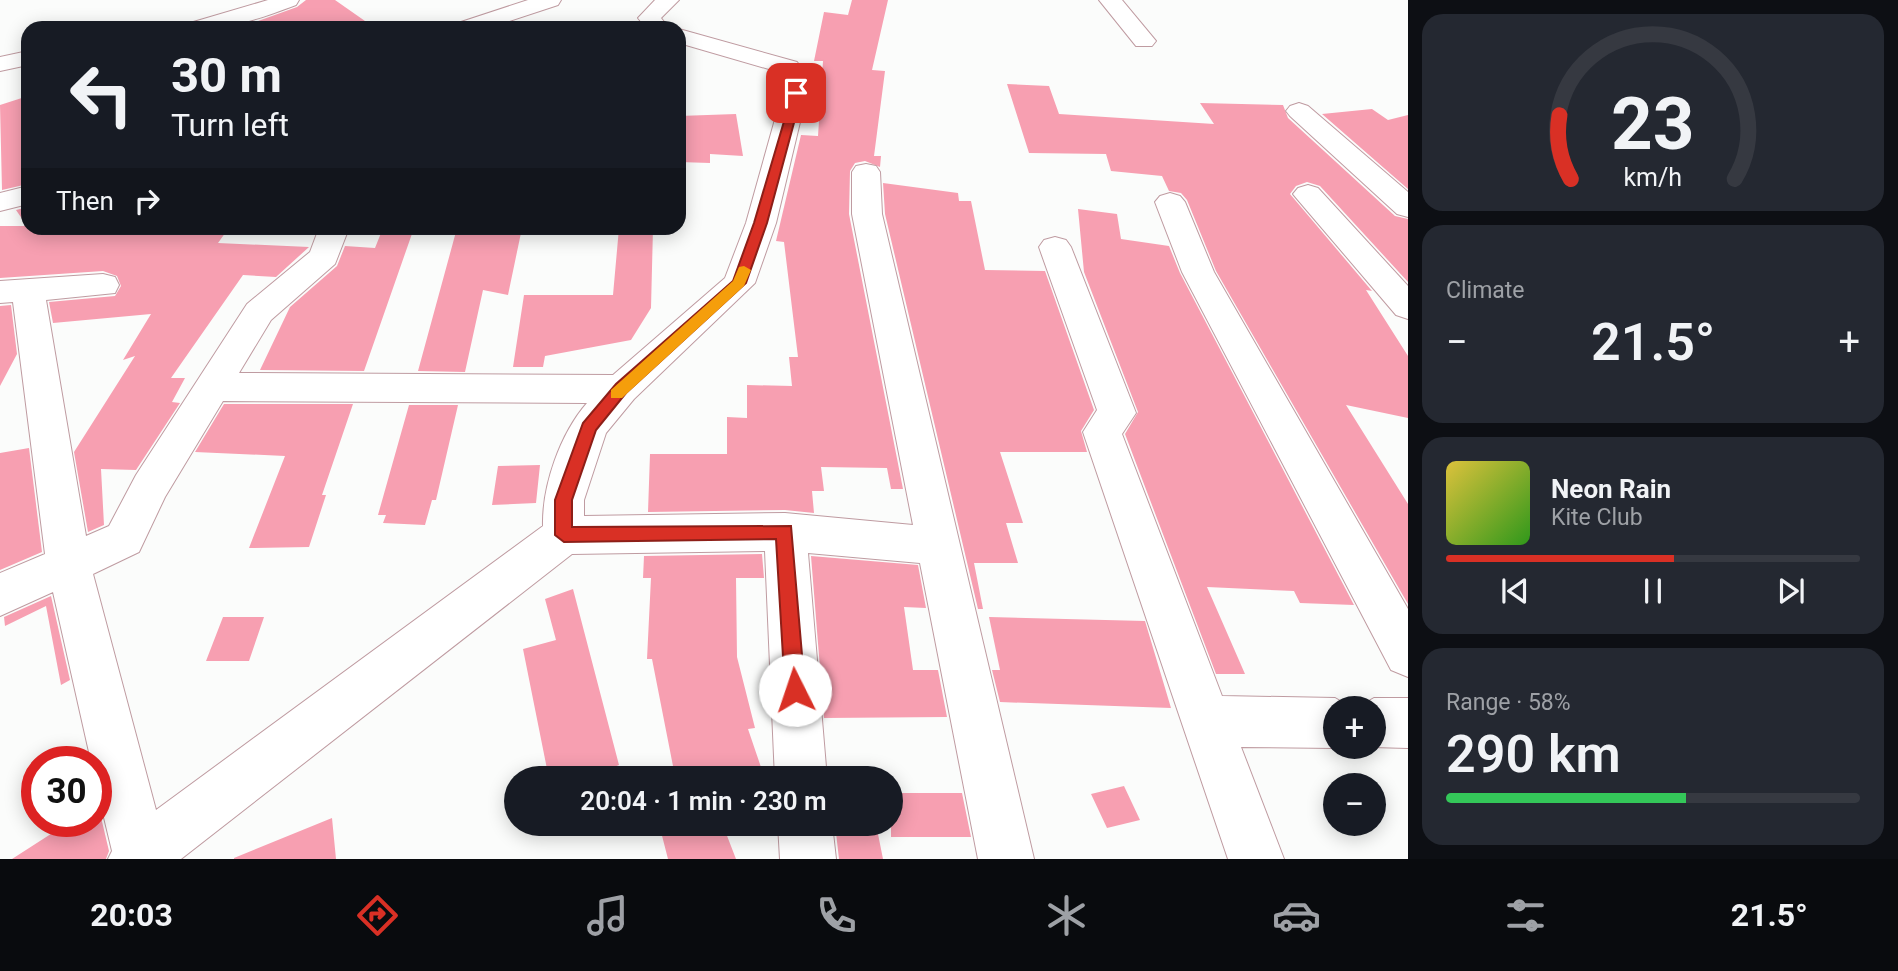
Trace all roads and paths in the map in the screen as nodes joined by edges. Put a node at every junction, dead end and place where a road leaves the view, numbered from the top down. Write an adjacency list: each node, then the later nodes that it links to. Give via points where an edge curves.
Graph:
1 (288, 0): 5 (street)
2 (550, 0): 6 (street)
3 (668, 0): 7 (street, via 649,18)
4 (1110, 0): 9 (street)
5 (227, 21)
6 (487, 21)
7 (652, 21)
8 (686, 38): 25 (street, via 788,67 798,80 796,93 761,223 739,283)
9 (1144, 41)
10 (21, 60): 11 (street)
11 (0, 64)
12 (1299, 111): 18 (street)
13 (866, 172): 28 (street, via 867,214)
14 (1308, 194): 23 (street)
15 (21, 197): 16 (street)
16 (0, 202)
17 (1170, 202): 31 (street, via 1198,272)
18 (1408, 208)
19 (332, 235): 24 (street, via 324,257 259,312)
20 (1055, 247): 32 (street, via 1117,413 1102,432)
21 (103, 285): 22 (street)
22 (14, 291): 29 (street)
23 (1408, 307)
24 (215, 387): 25 (street); 29 (street, via 150,487 124,539)
25 (621, 388): 27 (street, via 589,427 563,500)
26 (785, 532): 27 (street); 28 (street); 36 (street)
27 (564, 535): 38 (street)
28 (937, 546): 40 (street)
29 (68, 562): 30 (street); 38 (street)
30 (0, 595)
31 (1408, 654)
32 (1208, 721): 33 (street); 41 (street)
33 (1323, 723)
34 (1386, 723): 35 (street)
35 (1408, 723)
36 (801, 766)
37 (806, 836): 39 (street)
38 (139, 858)
39 (808, 859)
40 (1006, 859)
41 (1256, 859)

